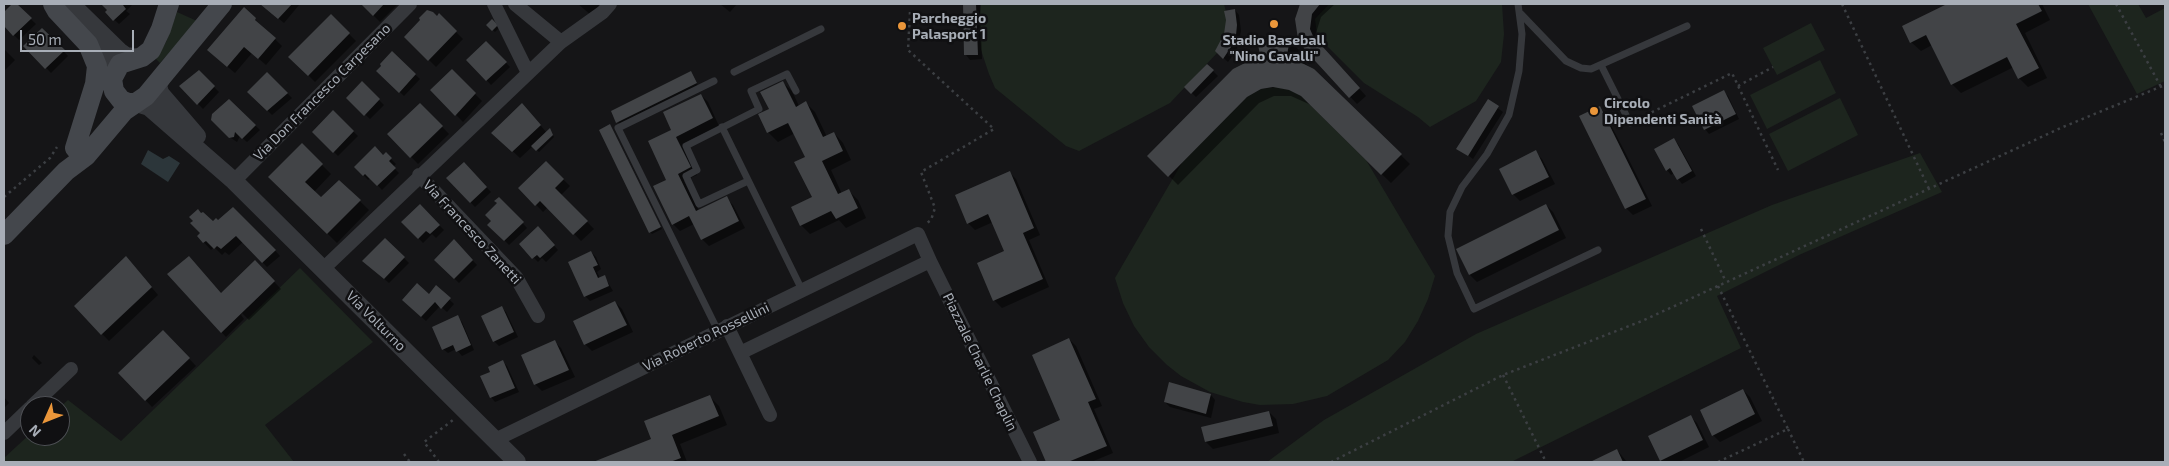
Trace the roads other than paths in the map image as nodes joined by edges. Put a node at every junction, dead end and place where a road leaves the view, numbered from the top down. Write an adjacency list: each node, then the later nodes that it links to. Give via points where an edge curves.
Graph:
1 (54, 4): 19 (street, via 101,50 110,64); 25 (main road, via 88,44 97,66 95,84)
2 (72, 4): 14 (street, via 118,51)
3 (169, 4): 14 (main road, via 155,44)
4 (222, 4): 18 (main road)
5 (410, 4): 28 (street, Via Don Francesco Carpesano)
6 (494, 4): 16 (street)
7 (514, 4): 13 (street)
8 (610, 4): 13 (street, Via Francesco Zanetti)
9 (1518, 4): 10 (lane)
10 (1520, 14): 15 (lane, via 1566,61 1581,68); 32 (lane, via 1519,71 1509,115 1487,154 1462,187 1450,212 1448,236 1456,273 1474,309)
11 (1687, 26): 15 (lane)
12 (821, 29): 17 (lane)
13 (561, 42): 16 (street, Via Francesco Zanetti)
14 (138, 58): 19 (main road, via 120,64)
15 (1601, 65): 23 (lane)
16 (528, 72): 27 (street, Via Francesco Zanetti)
17 (734, 72)
18 (164, 73): 22 (main road, via 146,96); 28 (street, Via Volturno, via 158,85 162,97 225,166)
19 (112, 79): 22 (main road, via 114,91 121,100); 25 (main road, via 99,112)
20 (714, 81): 37 (lane, via 618,128)
21 (796, 91): 24 (lane, via 787,74 751,91 759,109)
22 (136, 103): 26 (main road, via 124,111 89,153); 28 (street, Via Volturno, via 149,107)
23 (1630, 123)
24 (722, 127): 29 (lane); 29 (lane, via 686,146 697,170 686,176 699,204)
25 (67, 146): 26 (main road)
26 (63, 174): 30 (main road)
27 (420, 175): 34 (street, Via Francesco Zanetti); 36 (street, Via Francesco Zanetti, via 516,277)
28 (234, 181): 34 (street, Via Volturno)
29 (748, 181): 35 (lane)
30 (4, 234)
31 (918, 234): 33 (street, Piazzale Charlie Chaplin); 35 (street, Via Roberto Rossellini)
32 (1598, 250)
33 (930, 261): 38 (street); 46 (street, Piazzale Charlie Chaplin)
34 (323, 269): 44 (street, Via Volturno)
35 (802, 290): 37 (street, Via Roberto Rossellini)
36 (538, 316)
37 (723, 329): 38 (street); 44 (street, Via Roberto Rossellini)
38 (740, 353): 41 (street)
39 (71, 369): 40 (street)
40 (43, 396)
41 (770, 415)
42 (20, 418): 43 (street)
43 (4, 434)
44 (495, 440): 45 (street, Via Volturno)
45 (517, 462)
46 (1030, 462)

